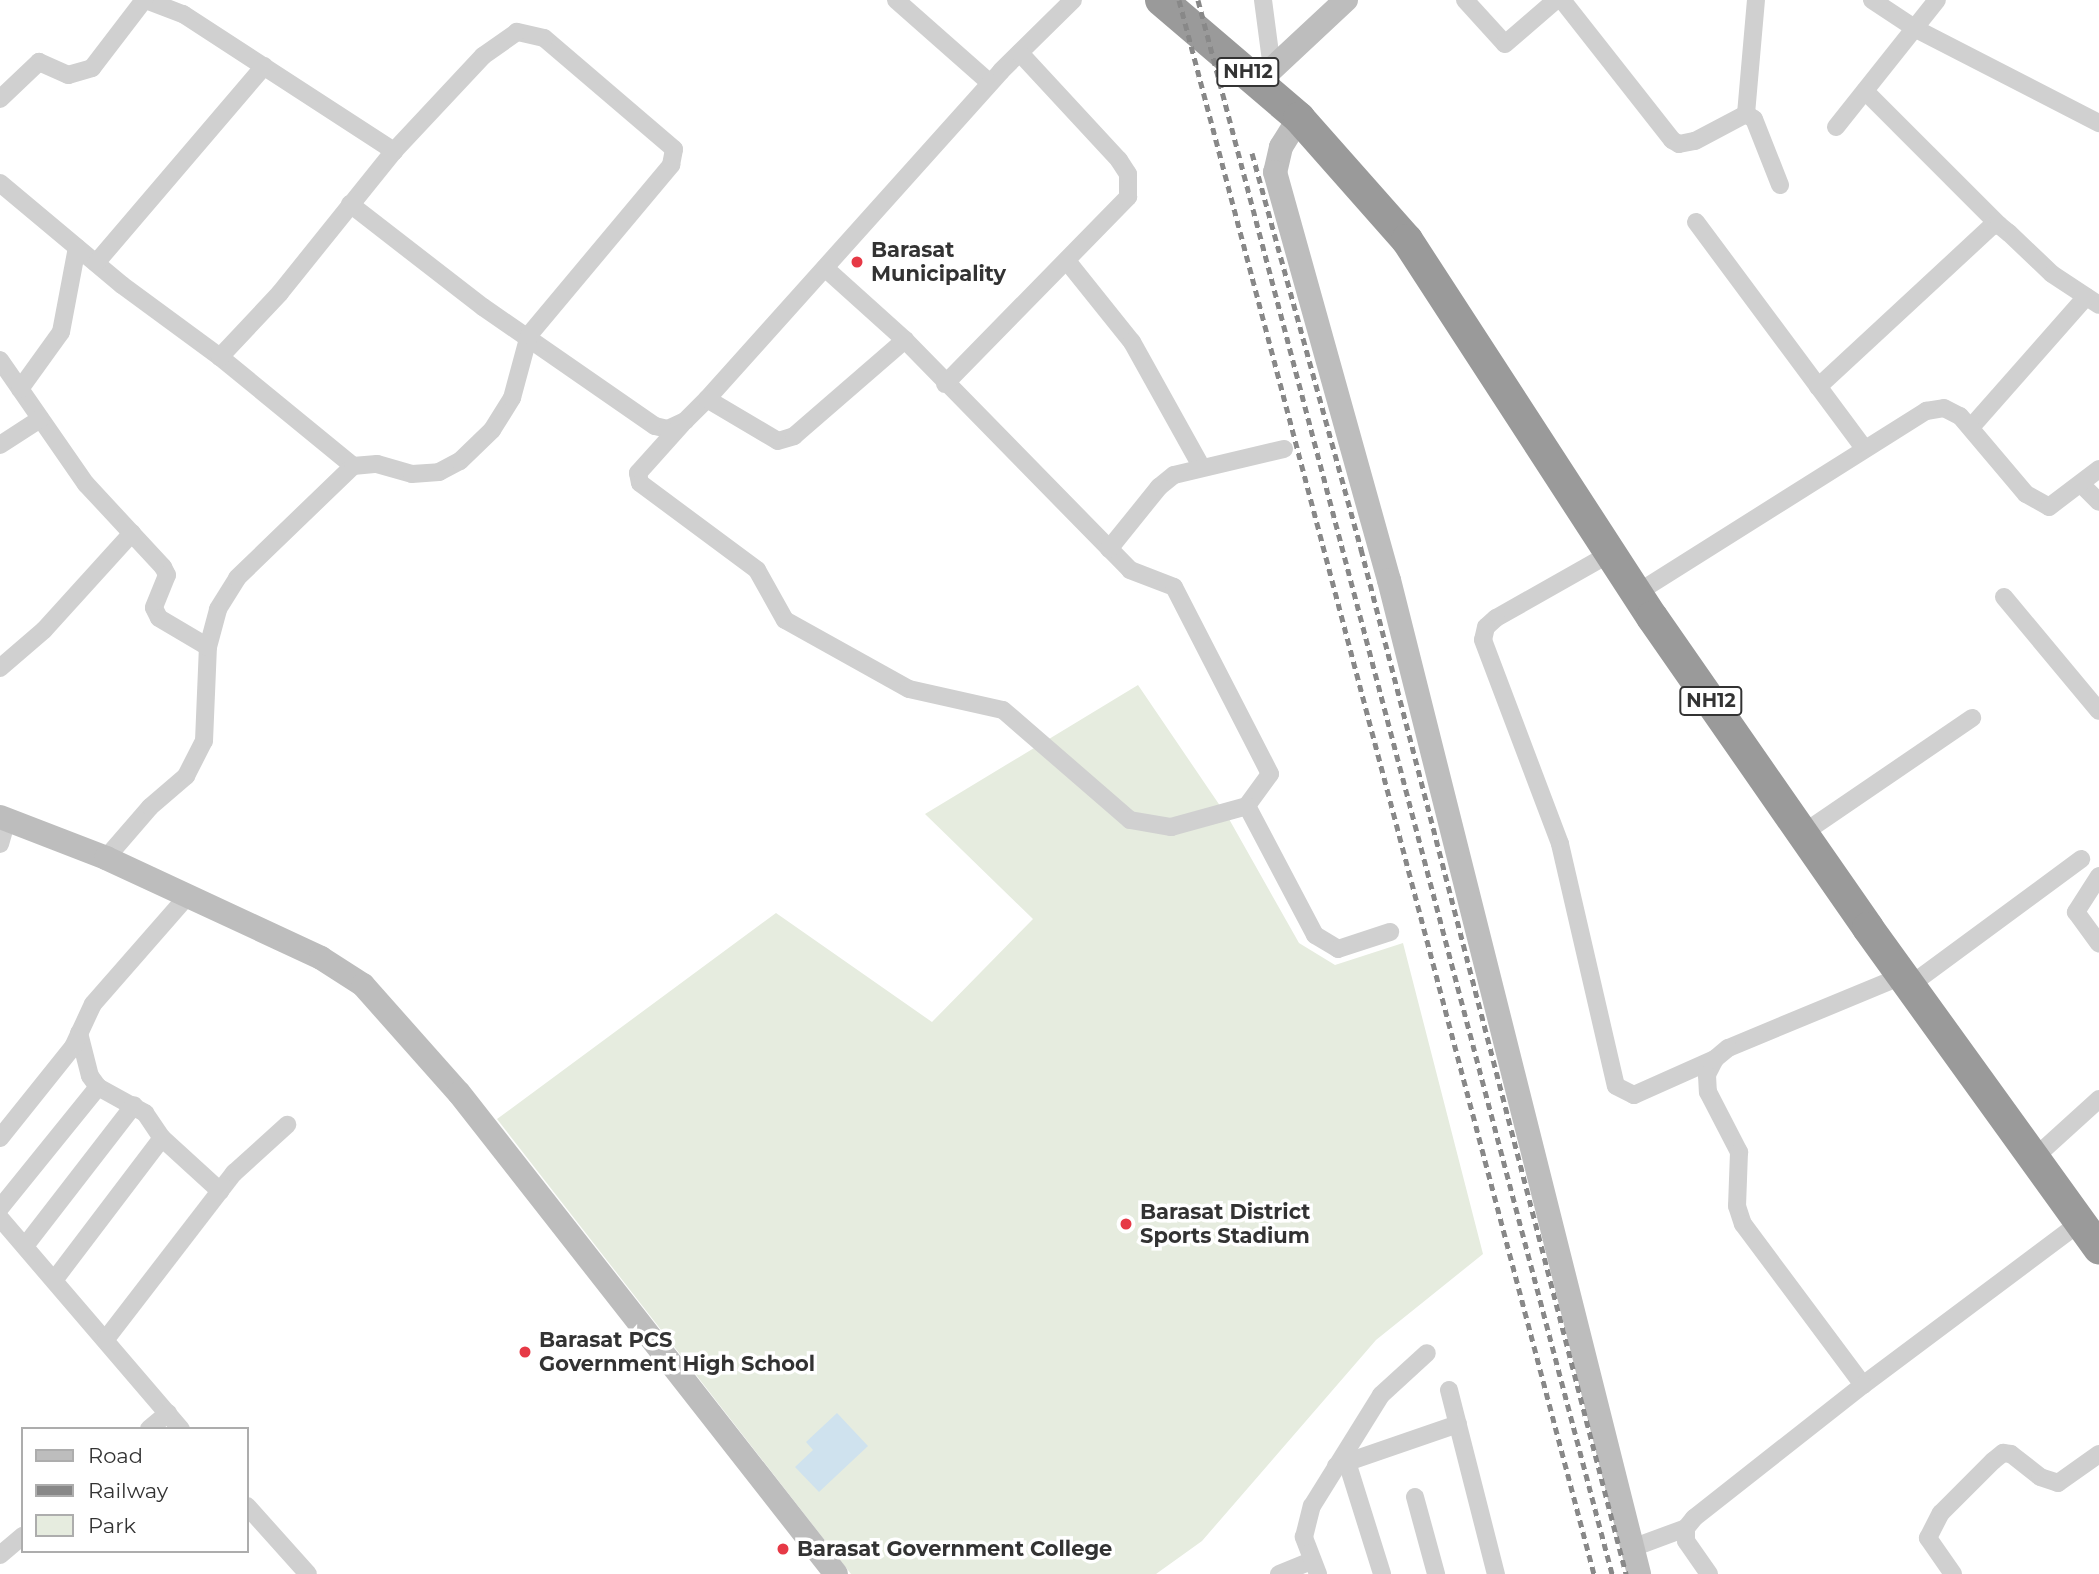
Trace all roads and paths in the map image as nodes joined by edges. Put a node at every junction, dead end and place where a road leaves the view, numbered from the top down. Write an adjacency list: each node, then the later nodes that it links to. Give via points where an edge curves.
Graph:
1 (145, 0): 15 (street, via 183,14); 19 (street, via 92,68 68,75 39,62)
2 (895, 0): 17 (street)
3 (1073, 0): 14 (street)
4 (1161, 0): 16 (highway, NH12)
5 (1263, 0): 16 (street)
6 (1346, 0): 16 (street)
7 (1465, 0): 8 (street, via 1505,44)
8 (1556, 0)
9 (1562, 0): 20 (street, via 1672,140 1679,144 1695,141)
10 (1756, 0): 20 (street)
11 (1872, 0): 13 (street)
12 (1937, 0): 13 (street)
13 (1916, 29): 18 (street); 22 (street)
14 (1020, 52): 17 (street); 31 (street, via 1128,174 1128,197)
15 (264, 66): 24 (street); 32 (street)
16 (1266, 74): 21 (highway, NH12)
17 (990, 83): 33 (street)
18 (1865, 91): 23 (street); 29 (street)
19 (0, 99)
20 (1746, 114): 26 (street, via 1754,119)
21 (1299, 118): 56 (highway, NH12, via 1407,240); 104 (street, via 1281,146 1275,172 1392,593)
22 (2099, 122)
23 (1836, 127)
24 (394, 151): 27 (street); 35 (street, via 483,56 517,32 544,38 674,149 676,159)
25 (0, 183): 30 (street)
26 (1780, 185)
27 (350, 204): 35 (street, via 450,284); 37 (street, via 280,293)
28 (1696, 222): 40 (street)
29 (1999, 225): 34 (street, via 2052,274); 40 (street, via 1981,235)
30 (77, 247): 32 (street); 41 (street, via 61,332)
31 (1067, 261): 39 (street); 50 (street, via 1145,363)
32 (96, 263): 37 (street)
33 (825, 268): 36 (street); 42 (street)
34 (2092, 301): 45 (street)
35 (529, 335): 44 (street, via 654,426 668,429); 49 (street, via 512,398 492,430 460,461 439,472 412,474 377,464)
36 (905, 341): 39 (street); 42 (street, via 794,436 778,441)
37 (220, 357): 49 (street)
38 (0, 360): 41 (street)
39 (945, 384): 55 (street)
40 (1818, 387): 47 (street)
41 (20, 389): 43 (street)
42 (706, 399): 44 (street)
43 (40, 419): 46 (street); 54 (street, via 86,484)
44 (685, 421): 63 (street, via 638,473 640,483 757,570 785,620 909,689 1003,710 1130,820 1171,827)
45 (1973, 425): 47 (street, via 1944,408 1926,411); 52 (street, via 2036,502 2049,507)
46 (0, 445)
47 (1864, 448): 57 (street)
48 (1284, 449): 50 (street)
49 (353, 466): 59 (street, via 237,578 218,609)
50 (1202, 468): 55 (street, via 1174,475 1158,487)
51 (2099, 468): 52 (street)
52 (2081, 484): 53 (street)
53 (2099, 502)
54 (132, 533): 59 (street, via 167,575 154,608 159,618); 60 (street, via 44,630)
55 (1109, 549): 63 (street, via 1130,570 1174,587 1182,599 1270,774)
56 (1611, 553): 57 (highway, NH12); 75 (street, via 1496,618 1486,627 1483,640 1560,844 1616,1086 1634,1096)
57 (1637, 593): 65 (highway, NH12)
58 (2004, 597): 61 (street)
59 (208, 647): 67 (street, via 204,741 186,776 150,807)
60 (0, 668)
61 (2099, 711)
62 (1972, 718): 65 (street)
63 (1247, 806): 71 (street, via 1315,935 1326,946 1338,949)
64 (3, 818): 66 (street); 67 (street)
65 (1802, 834): 73 (highway, NH12)
66 (0, 844)
67 (106, 858): 70 (street)
68 (2081, 859): 73 (street)
69 (2099, 876): 72 (street, via 2076,912)
70 (185, 899): 74 (street, via 93,1004); 108 (street, via 321,958 363,985 394,1015 554,1211)
71 (1390, 932)
72 (2099, 944)
73 (1905, 981): 75 (street, via 1728,1048); 82 (highway, NH12)
74 (79, 1033): 76 (street, via 90,1076); 80 (street, via 64,1060)
75 (1715, 1059): 92 (street, via 1707,1075 1708,1092 1740,1152 1739,1215)
76 (98, 1087): 78 (street); 84 (street)
77 (2099, 1099): 82 (street)
78 (134, 1105): 81 (street, via 155,1124); 87 (street)
79 (287, 1125): 83 (street)
80 (0, 1138)
81 (162, 1138): 83 (street); 89 (street)
82 (2034, 1158): 86 (highway, NH12)
83 (220, 1191): 90 (street)
84 (0, 1208)
85 (0, 1218): 87 (street)
86 (2081, 1222): 88 (highway, NH12); 92 (street)
87 (25, 1246): 89 (street)
88 (2099, 1248)
89 (55, 1279): 90 (street)
90 (106, 1339): 94 (street)
91 (1427, 1353): 99 (street, via 1381,1395)
92 (1863, 1385): 102 (street)
93 (1449, 1390): 95 (street)
94 (168, 1413): 96 (street); 97 (street)
95 (1458, 1424): 99 (street); 112 (street)
96 (151, 1427)
97 (179, 1427)
98 (2099, 1454): 115 (street, via 2058,1483 2040,1477 2011,1454 2003,1453 1993,1461 1941,1513 1928,1538)
99 (1342, 1464): 106 (street, via 1305,1523 1304,1537); 110 (street)
100 (1415, 1497): 111 (street)
101 (248, 1507): 107 (street)
102 (1686, 1528): 104 (street); 114 (street, via 1686,1541)
103 (21, 1538): 105 (street)
104 (1632, 1548): 113 (street)
105 (0, 1555)
106 (1315, 1568): 109 (street)
107 (308, 1574)
108 (836, 1574)
109 (1279, 1574)
110 (1382, 1574)
111 (1436, 1574)
112 (1496, 1574)
113 (1639, 1574)
114 (1709, 1574)
115 (1953, 1574)

